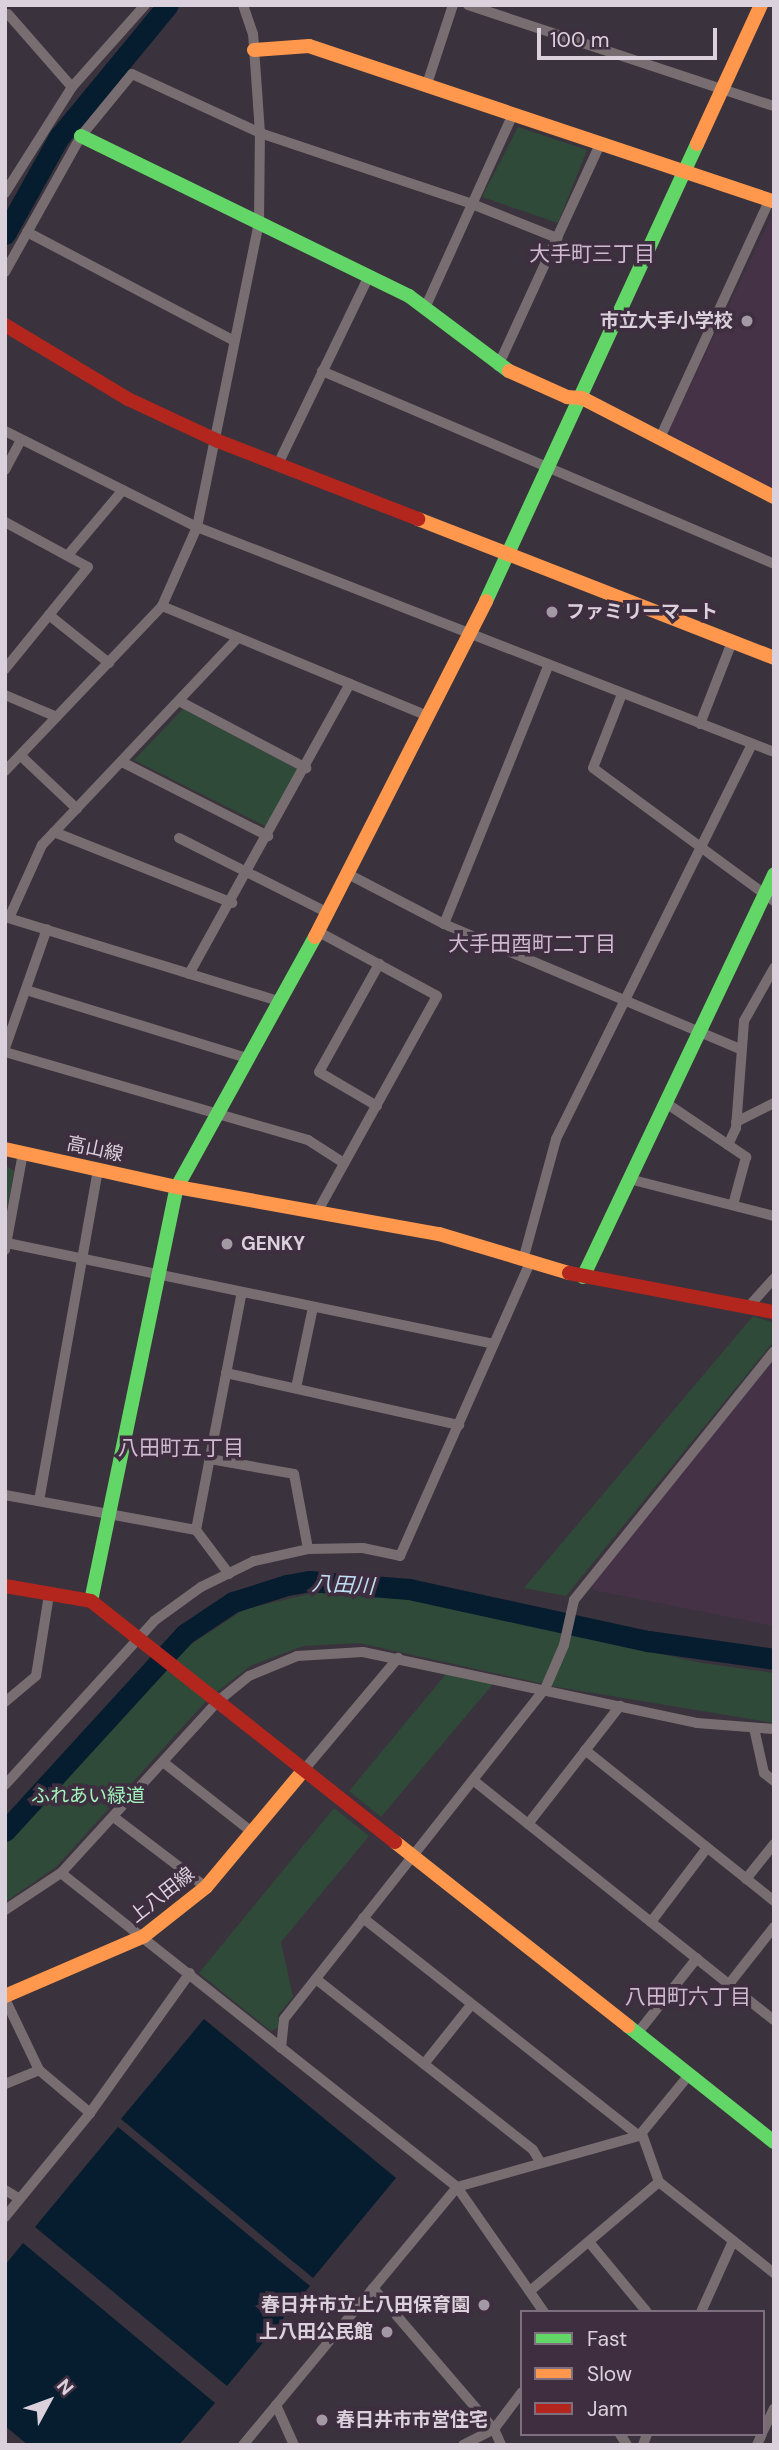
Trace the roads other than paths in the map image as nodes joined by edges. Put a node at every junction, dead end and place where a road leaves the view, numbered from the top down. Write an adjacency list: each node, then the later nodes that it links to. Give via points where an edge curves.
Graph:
1 (18, 5): 7 (street)
2 (145, 5): 9 (street)
3 (243, 5): 8 (street)
4 (453, 5): 10 (street)
5 (468, 5): 11 (street)
6 (761, 5): 11 (street)
7 (7, 16): 9 (street)
8 (254, 50): 10 (street, via 309,46); 14 (street)
9 (72, 87): 19 (street)
10 (426, 88): 13 (street)
11 (723, 89): 12 (street); 18 (street)
12 (774, 106)
13 (512, 116): 16 (street); 22 (street)
14 (260, 133): 15 (street, via 132,74); 22 (street); 23 (street)
15 (81, 136): 23 (street); 24 (street)
16 (600, 144): 18 (street); 25 (street)
17 (5, 170): 19 (street)
18 (685, 173): 21 (street); 33 (street)
19 (12, 180): 20 (street)
20 (5, 193)
21 (772, 202): 35 (street)
22 (472, 204): 25 (street); 28 (street)
23 (259, 223): 27 (street); 30 (street)
24 (27, 232): 26 (street); 30 (street)
25 (557, 238): 31 (street)
26 (5, 272)
27 (369, 276): 28 (street); 32 (street)
28 (425, 307): 31 (street)
29 (5, 325): 37 (street, via 128,399)
30 (233, 340): 37 (street)
31 (498, 366): 33 (street, via 567,397)
32 (322, 371): 38 (street); 39 (street)
33 (582, 398): 35 (street); 39 (street)
34 (5, 431): 36 (street)
35 (660, 438): 42 (street)
36 (21, 440): 40 (street); 41 (street)
37 (218, 441): 38 (street); 44 (street)
38 (278, 464): 46 (street)
39 (549, 468): 46 (street); 47 (street)
40 (5, 470)
41 (122, 490): 44 (street); 45 (street)
42 (774, 497)
43 (5, 522): 45 (street)
44 (197, 527): 48 (street); 50 (street)
45 (68, 555): 49 (street, via 88,566)
46 (509, 556): 50 (street); 52 (street)
47 (774, 564)
48 (162, 606): 51 (street); 54 (street)
49 (49, 615): 54 (street); 56 (street)
50 (470, 635): 55 (street); 61 (street)
51 (238, 638): 57 (street); 60 (street)
52 (732, 642): 53 (street); 63 (street)
53 (774, 658)
54 (109, 663): 62 (street)
55 (548, 666): 58 (street); 82 (street)
56 (5, 668)
57 (350, 684): 61 (street); 68 (street)
58 (622, 694): 63 (street); 74 (street, via 593,768)
59 (5, 695): 62 (street)
60 (180, 701): 67 (street); 68 (street)
61 (428, 716): 76 (street)
62 (57, 717): 66 (street)
63 (700, 724): 64 (street)
64 (752, 744): 65 (street); 74 (street)
65 (774, 752)
66 (20, 756): 69 (street); 70 (street)
67 (121, 762): 70 (street); 72 (street)
68 (306, 768): 72 (street)
69 (5, 771)
70 (77, 809): 71 (street)
71 (54, 832): 79 (street); 81 (street, via 42,845)
72 (268, 836): 75 (street)
73 (179, 838): 75 (street)
74 (700, 848): 78 (street); 89 (street)
75 (248, 873): 79 (street); 80 (street)
76 (348, 874): 80 (street); 82 (street)
77 (774, 874): 78 (street)
78 (769, 898): 91 (street)
79 (232, 903): 87 (street)
80 (328, 913): 84 (street)
81 (7, 917): 83 (street)
82 (444, 924): 89 (street)
83 (47, 929): 87 (street); 88 (street)
84 (317, 931): 85 (street); 90 (street)
85 (379, 964): 97 (street, via 319,1072); 97 (street, via 438,996)
86 (774, 968): 92 (street, via 744,1021)
87 (189, 974): 90 (street)
88 (26, 990): 93 (street); 94 (street)
89 (627, 999): 91 (street); 112 (street, via 556,1139)
90 (278, 1001): 94 (street)
91 (700, 1031): 92 (street); 96 (street)
92 (740, 1049): 99 (street)
93 (5, 1050): 98 (street)
94 (247, 1058): 98 (street)
95 (774, 1103): 99 (street)
96 (666, 1104): 100 (street); 105 (street)
97 (376, 1106): 103 (street)
98 (216, 1114): 103 (street, via 308,1140); 106 (street)
99 (737, 1122): 100 (street)
100 (728, 1145): 107 (street, via 746,1157)
101 (5, 1149): 102 (street, 高山線)
102 (23, 1153): 104 (street, 高山線); 110 (street)
103 (344, 1163): 108 (street)
104 (98, 1169): 106 (street, 高山線); 111 (street)
105 (629, 1179): 107 (street); 114 (street)
106 (177, 1187): 108 (street, 高山線); 113 (street)
107 (733, 1205): 109 (street)
108 (318, 1211): 112 (street, 高山線, via 439,1234)
109 (774, 1216)
110 (6, 1247): 111 (street)
111 (83, 1259): 113 (street); 127 (street)
112 (527, 1261): 114 (street, 高山線); 120 (street)
113 (159, 1274): 116 (street); 128 (street)
114 (583, 1277): 117 (street, 高山線)
115 (774, 1278): 117 (street)
116 (242, 1292): 118 (street); 122 (street)
117 (750, 1305): 119 (street, 高山線)
118 (313, 1307): 120 (street); 123 (street)
119 (774, 1312)
120 (494, 1344): 124 (street)
121 (774, 1351): 137 (street, via 573,1600 564,1646)
122 (226, 1373): 123 (street); 125 (street)
123 (296, 1388): 124 (street)
124 (459, 1425): 130 (street, via 400,1556 363,1548)
125 (210, 1459): 129 (street); 130 (street, via 295,1474)
126 (5, 1494): 127 (street)
127 (39, 1501): 128 (street)
128 (110, 1513): 129 (street); 134 (street)
129 (196, 1530): 131 (street)
130 (308, 1549): 131 (street, via 254,1561)
131 (229, 1574): 135 (street, via 174,1605)
132 (5, 1586): 133 (street)
133 (49, 1595): 134 (street); 139 (street, via 36,1676)
134 (91, 1601): 135 (street)
135 (138, 1637): 138 (street); 148 (street)
136 (398, 1658): 137 (street); 138 (street, via 363,1652 297,1656 249,1676); 145 (street)
137 (545, 1689): 140 (street); 146 (street)
138 (218, 1701): 144 (street); 145 (street)
139 (5, 1702)
140 (620, 1706): 141 (street, via 697,1723); 143 (street)
141 (754, 1728): 142 (street); 147 (street, via 764,1773)
142 (774, 1729)
143 (585, 1750): 150 (street); 153 (street)
144 (163, 1762): 149 (street); 151 (street)
145 (303, 1770): 151 (street, 上八田線); 154 (street)
146 (473, 1780): 150 (street); 154 (street)
147 (774, 1781)
148 (5, 1784)
149 (115, 1818): 155 (street); 157 (street)
150 (528, 1824): 161 (street)
151 (251, 1832): 157 (street, 上八田線)
152 (774, 1844): 156 (street)
153 (707, 1848): 156 (street); 161 (street)
154 (411, 1858): 160 (street); 171 (street)
155 (61, 1873): 159 (street); 163 (street)
156 (746, 1879): 158 (street)
157 (206, 1887): 163 (street, 上八田線)
158 (774, 1901)
159 (5, 1910)
160 (363, 1918): 166 (street); 169 (street)
161 (651, 1922): 164 (street)
162 (774, 1927): 167 (street)
163 (144, 1936): 165 (street); 168 (street, 上八田線)
164 (697, 1958): 167 (street); 171 (street)
165 (190, 1973): 172 (street); 177 (street)
166 (316, 1979): 172 (street, via 284,2019); 173 (street)
167 (729, 1984): 170 (street)
168 (5, 1997): 174 (street)
169 (471, 2005): 173 (street); 178 (street)
170 (774, 2020)
171 (636, 2035): 175 (street)
172 (281, 2048): 182 (street)
173 (424, 2064): 180 (street, via 533,2150)
174 (39, 2070): 176 (street); 177 (street)
175 (690, 2075): 178 (street); 179 (street)
176 (5, 2084)
177 (90, 2113): 184 (street)
178 (640, 2135): 180 (street); 181 (street)
179 (774, 2142)
180 (539, 2160): 182 (street)
181 (659, 2182): 186 (street); 187 (street)
182 (457, 2187): 189 (street); 190 (street)
183 (5, 2190): 184 (street)
184 (20, 2199): 185 (street)
185 (5, 2217)
186 (733, 2241): 188 (street); 193 (street)
187 (589, 2242): 190 (street); 192 (street)
188 (774, 2273)
189 (373, 2288): 195 (street); 198 (street)
190 (530, 2291): 191 (street)
191 (543, 2310)
192 (645, 2310)
193 (702, 2310)
194 (520, 2395): 198 (street)
195 (276, 2405): 199 (street); 200 (street)
196 (774, 2409): 197 (street)
197 (765, 2427)
198 (494, 2429): 201 (street); 202 (street)
199 (243, 2445)
200 (294, 2445)
201 (463, 2445)
202 (501, 2445)

